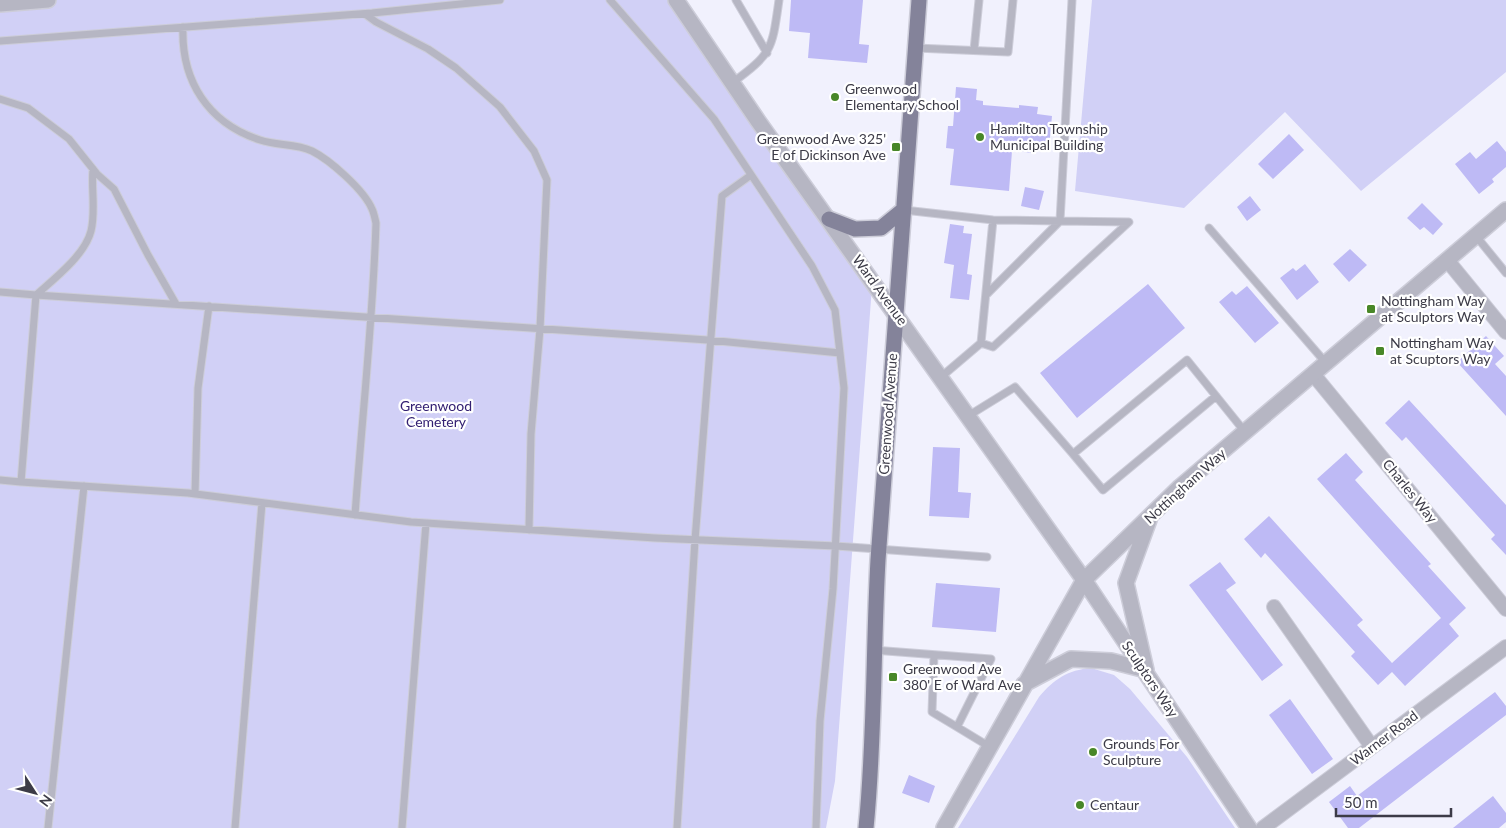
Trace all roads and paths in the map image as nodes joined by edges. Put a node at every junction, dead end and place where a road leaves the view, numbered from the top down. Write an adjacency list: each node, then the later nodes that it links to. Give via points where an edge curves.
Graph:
1 (48, 0): 11 (street)
2 (500, 0): 13 (lane)
3 (610, 0): 22 (lane, via 714,120)
4 (676, 0): 19 (street, Ward Avenue)
5 (736, 0): 18 (lane)
6 (779, 0): 18 (lane, via 774,37)
7 (919, 0): 16 (main road, Greenwood Avenue)
8 (979, 0): 17 (lane)
9 (1013, 0): 17 (lane, via 1008,52)
10 (1072, 0): 27 (lane)
11 (30, 1): 12 (street)
12 (0, 4)
13 (365, 14): 14 (lane); 39 (lane, via 456,68 500,107 534,151 547,180)
14 (183, 27): 15 (lane); 38 (lane, via 186,71 200,97 229,128 261,141 313,152 345,176 372,209 376,224)
15 (0, 41)
16 (916, 48): 17 (lane); 23 (main road, Greenwood Avenue)
17 (974, 50)
18 (767, 53): 19 (lane)
19 (732, 83): 25 (street, Ward Avenue)
20 (0, 99): 21 (lane, via 28,108 42,118 69,139)
21 (92, 169): 33 (lane, via 91,232 63,272); 35 (lane, via 114,189)
22 (751, 175): 41 (lane, via 722,196); 43 (lane, via 812,266 835,310)
23 (903, 210): 25 (main road, via 881,228 855,229); 26 (lane); 37 (main road, Greenwood Avenue)
24 (1506, 210): 29 (street, Nottingham Way)
25 (829, 219): 37 (street, Ward Avenue)
26 (993, 220): 27 (lane); 34 (lane)
27 (1060, 221): 34 (lane); 42 (lane, via 1129,222 993,347)
28 (1208, 228): 44 (lane)
29 (1476, 236): 30 (street, Nottingham Way); 31 (lane)
30 (1447, 260): 40 (street); 44 (street, Nottingham Way)
31 (1506, 273)
32 (0, 292): 33 (lane)
33 (36, 295): 35 (lane); 52 (lane)
34 (986, 295): 42 (lane)
35 (176, 304): 36 (lane)
36 (209, 306): 38 (lane); 54 (lane, via 198,388)
37 (896, 312): 46 (street, Ward Avenue); 62 (main road, Greenwood Avenue)
38 (373, 317): 39 (lane); 56 (lane)
39 (540, 329): 41 (lane); 59 (lane, via 531,434)
40 (1506, 332)
41 (709, 340): 43 (lane); 60 (lane)
42 (980, 343): 46 (lane)
43 (840, 353): 61 (lane, via 844,388)
44 (1326, 363): 45 (street, Nottingham Way)
45 (1313, 374): 49 (street, Nottingham Way); 66 (street, Charles Way)
46 (941, 377): 48 (street, Ward Avenue)
47 (1216, 396): 49 (lane); 50 (lane, via 1103,490); 50 (lane, via 1187,360)
48 (968, 416): 50 (lane, via 1014,387); 64 (street, Ward Avenue)
49 (1245, 432): 57 (street, Nottingham Way)
50 (1073, 454)
51 (0, 480): 52 (lane)
52 (21, 482): 53 (lane)
53 (84, 486): 54 (lane); 76 (lane)
54 (195, 494): 55 (lane)
55 (262, 503): 56 (lane); 77 (lane)
56 (355, 515): 58 (lane)
57 (1150, 517): 64 (street, Nottingham Way); 70 (street, via 1126,583)
58 (426, 523): 59 (lane); 78 (lane)
59 (529, 530): 60 (lane)
60 (695, 540): 61 (lane); 79 (lane)
61 (836, 546): 62 (lane); 80 (lane, via 820,721)
62 (878, 550): 63 (lane); 68 (main road, Greenwood Avenue)
63 (987, 557)
64 (1084, 580): 70 (street, Sculptors Way); 71 (street, Nottingham Way)
65 (1274, 607): 74 (street)
66 (1506, 609)
67 (1506, 647): 74 (street, Warner Road)
68 (873, 650): 69 (lane); 81 (main road, Greenwood Avenue, via 873,747)
69 (934, 655): 72 (lane, via 932,712); 72 (lane, via 990,658)
70 (1146, 670): 71 (street, via 1111,661 1072,659); 84 (street, Sculptors Way)
71 (1024, 684): 73 (street, Nottingham Way)
72 (957, 727): 73 (lane)
73 (990, 747): 75 (street, Nottingham Way)
74 (1372, 747): 85 (street, Warner Road)
75 (955, 807): 82 (street); 83 (street, Nottingham Way)
76 (48, 828)
77 (235, 828)
78 (402, 828)
79 (677, 828)
80 (816, 828)
81 (866, 828)
82 (940, 828)
83 (944, 828)
84 (1249, 828)
85 (1263, 828)

